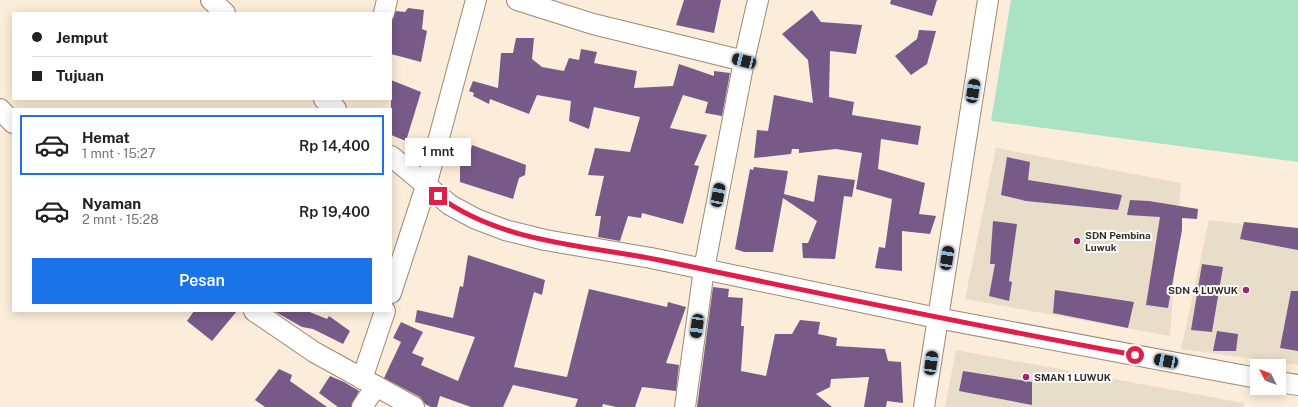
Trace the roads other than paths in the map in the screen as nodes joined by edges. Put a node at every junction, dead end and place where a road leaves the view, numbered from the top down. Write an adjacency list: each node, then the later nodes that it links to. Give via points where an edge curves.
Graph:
1 (211, 0): 7 (street)
2 (387, 0): 8 (street)
3 (476, 0): 13 (street)
4 (517, 0): 9 (street, via 593,24)
5 (758, 0): 9 (street)
6 (988, 0): 19 (street)
7 (224, 12)
8 (384, 12)
9 (744, 61): 14 (street)
10 (0, 109): 11 (street)
11 (12, 122)
12 (392, 157): 13 (street)
13 (426, 186): 14 (street, via 463,212 505,230 545,240); 15 (street)
14 (704, 269): 19 (street); 26 (street)
15 (394, 273): 16 (street)
16 (392, 286)
17 (255, 312): 21 (street, via 314,352)
18 (385, 312): 21 (street)
19 (937, 318): 20 (street); 27 (street)
20 (1250, 377)
21 (369, 383): 24 (street); 25 (street)
22 (1286, 383): 23 (street)
23 (1298, 385)
24 (362, 407)
25 (414, 407)
26 (685, 407)
27 (924, 407)

